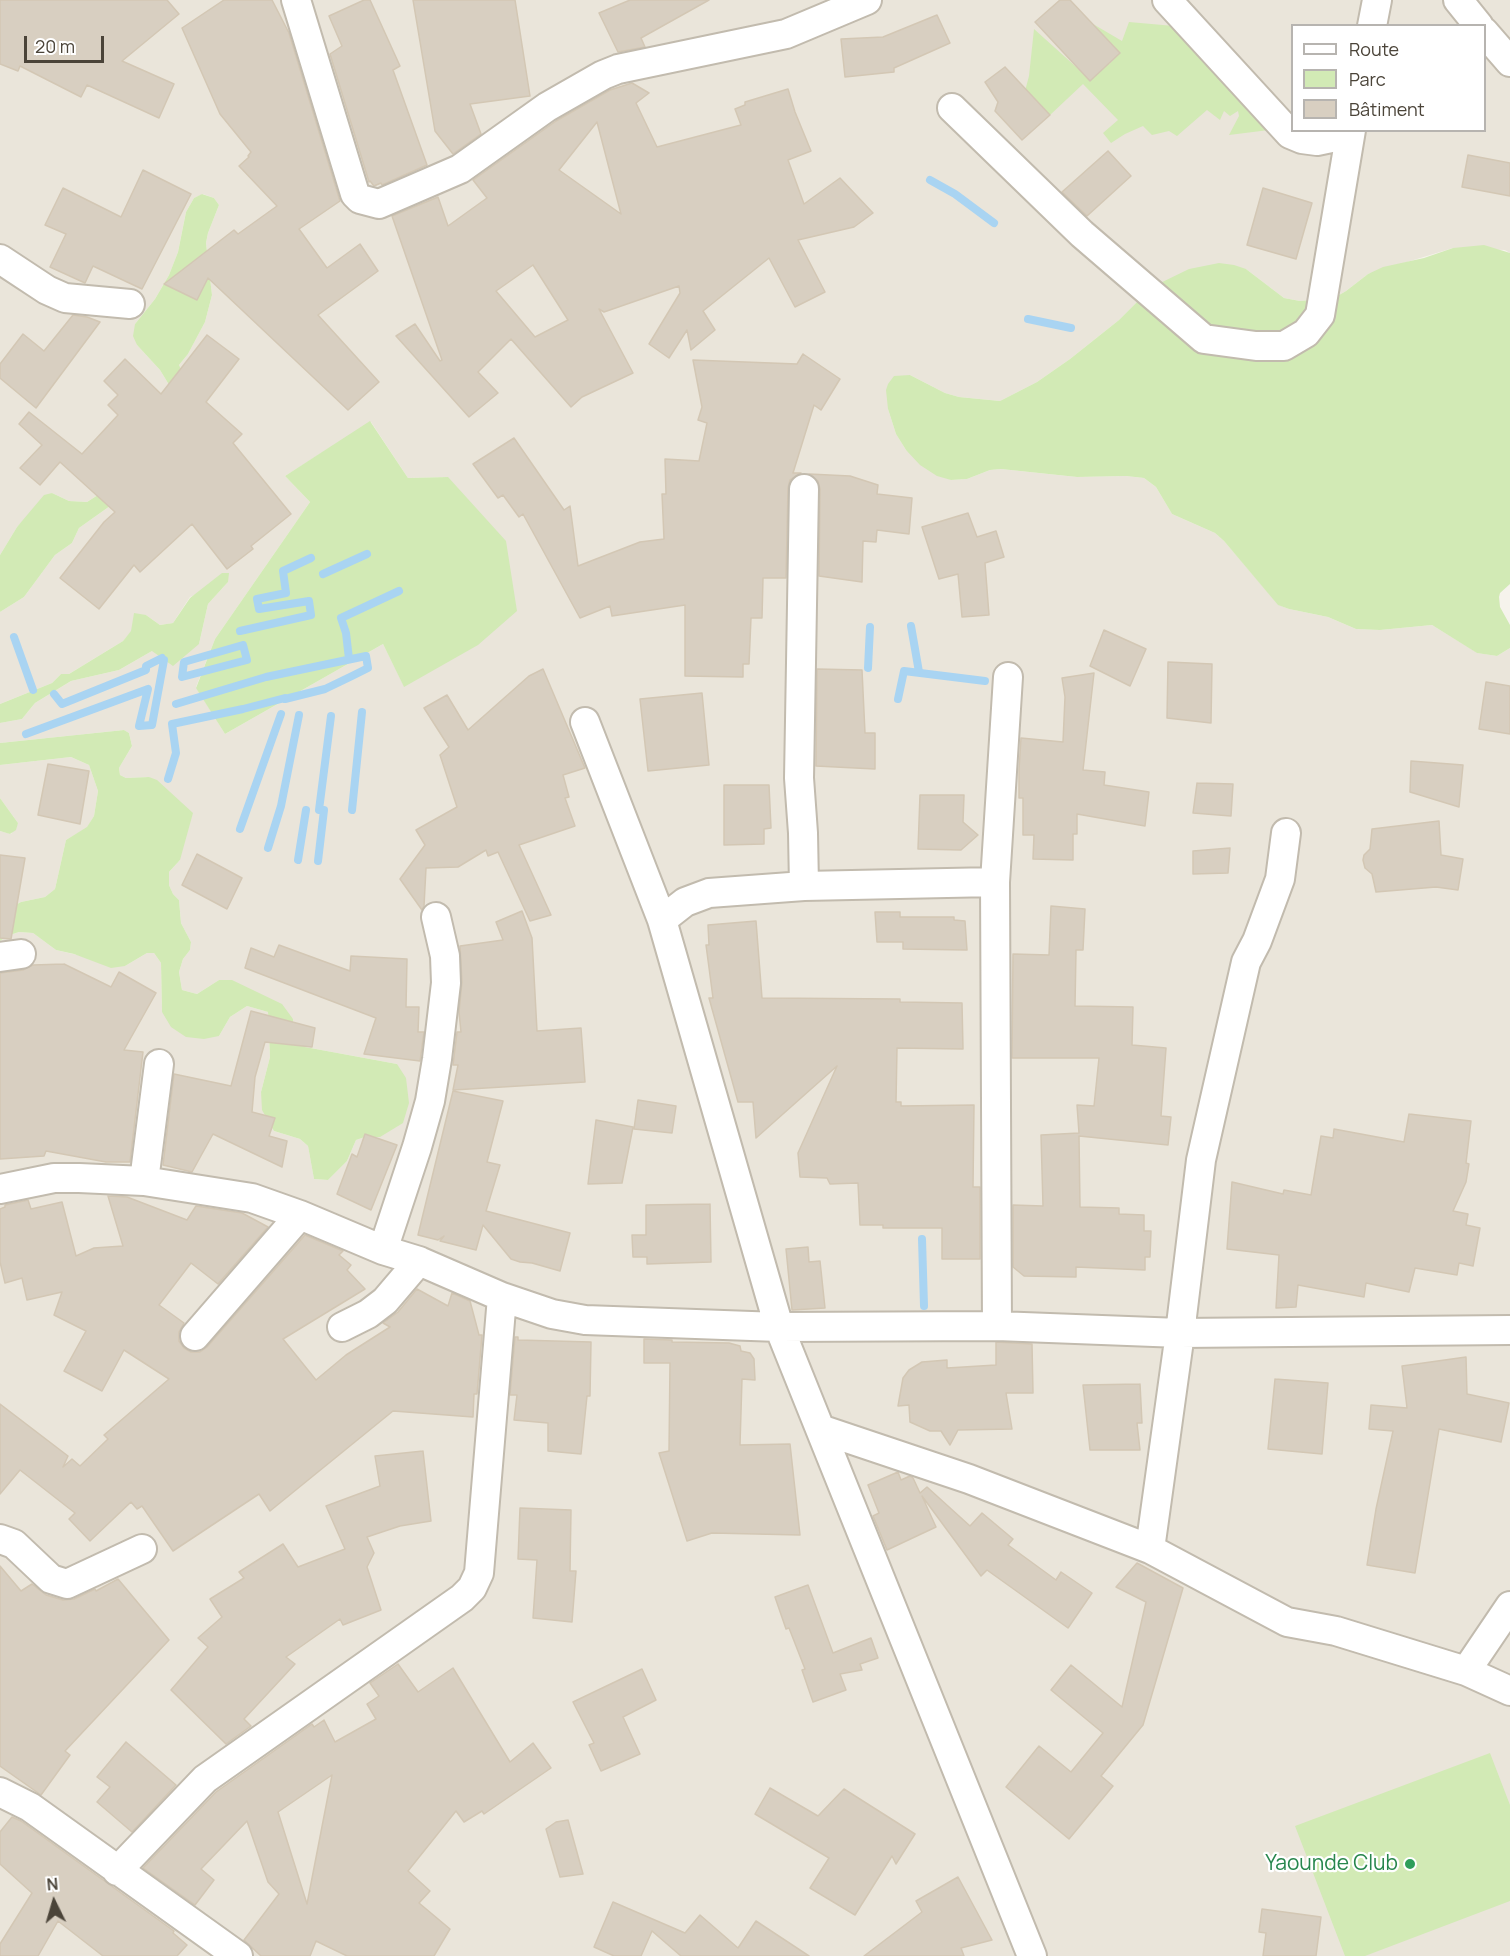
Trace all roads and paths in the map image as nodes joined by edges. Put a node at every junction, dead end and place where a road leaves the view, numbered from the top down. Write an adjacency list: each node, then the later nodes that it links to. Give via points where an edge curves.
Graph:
1 (296, 0): 2 (street, via 355,194 379,204 460,169 547,107 603,75 786,34)
2 (867, 0)
3 (1167, 0): 11 (street, via 1290,134 1317,141)
4 (1377, 0): 6 (street)
5 (1458, 0): 7 (street)
6 (1372, 24)
7 (1477, 24)
8 (1486, 33): 9 (street)
9 (1510, 62)
10 (952, 108): 11 (street, via 1082,234 1204,339 1256,346 1284,346 1306,333 1320,315)
11 (1351, 132)
12 (0, 260): 13 (street, via 66,298)
13 (130, 304)
14 (804, 489): 19 (street, via 799,778)
15 (1008, 677): 18 (street)
16 (585, 722): 21 (street)
17 (1286, 832): 33 (street, via 1280,879 1246,962 1201,1160)
18 (994, 882): 19 (street); 29 (street)
19 (804, 886): 21 (street, via 709,893 685,902)
20 (436, 917): 26 (street, via 445,956 446,983 437,1059 417,1147)
21 (662, 920): 31 (street)
22 (159, 1064): 23 (street)
23 (144, 1181): 24 (street, via 54,1178); 25 (street, via 252,1198)
24 (0, 1189)
25 (300, 1215): 26 (street); 34 (street)
26 (383, 1250): 27 (street)
27 (419, 1261): 28 (street); 30 (street, via 385,1301)
28 (502, 1297): 31 (street, via 552,1314 585,1320); 43 (street, via 479,1573 472,1588 205,1779)
29 (997, 1326): 31 (street); 33 (street)
30 (342, 1327)
31 (779, 1327): 35 (street)
32 (1510, 1330): 33 (street)
33 (1180, 1333): 38 (street)
34 (195, 1336)
35 (820, 1429): 38 (street, via 969,1479); 45 (street)
36 (0, 1539): 37 (street, via 14,1544 51,1579 67,1584)
37 (142, 1549)
38 (1150, 1549): 40 (street, via 1287,1622 1336,1630)
39 (1510, 1606): 40 (street)
40 (1466, 1671): 41 (street)
41 (1510, 1691)
42 (0, 1792): 43 (street, via 30,1807)
43 (117, 1871): 44 (street)
44 (238, 1956)
45 (1032, 1956)

